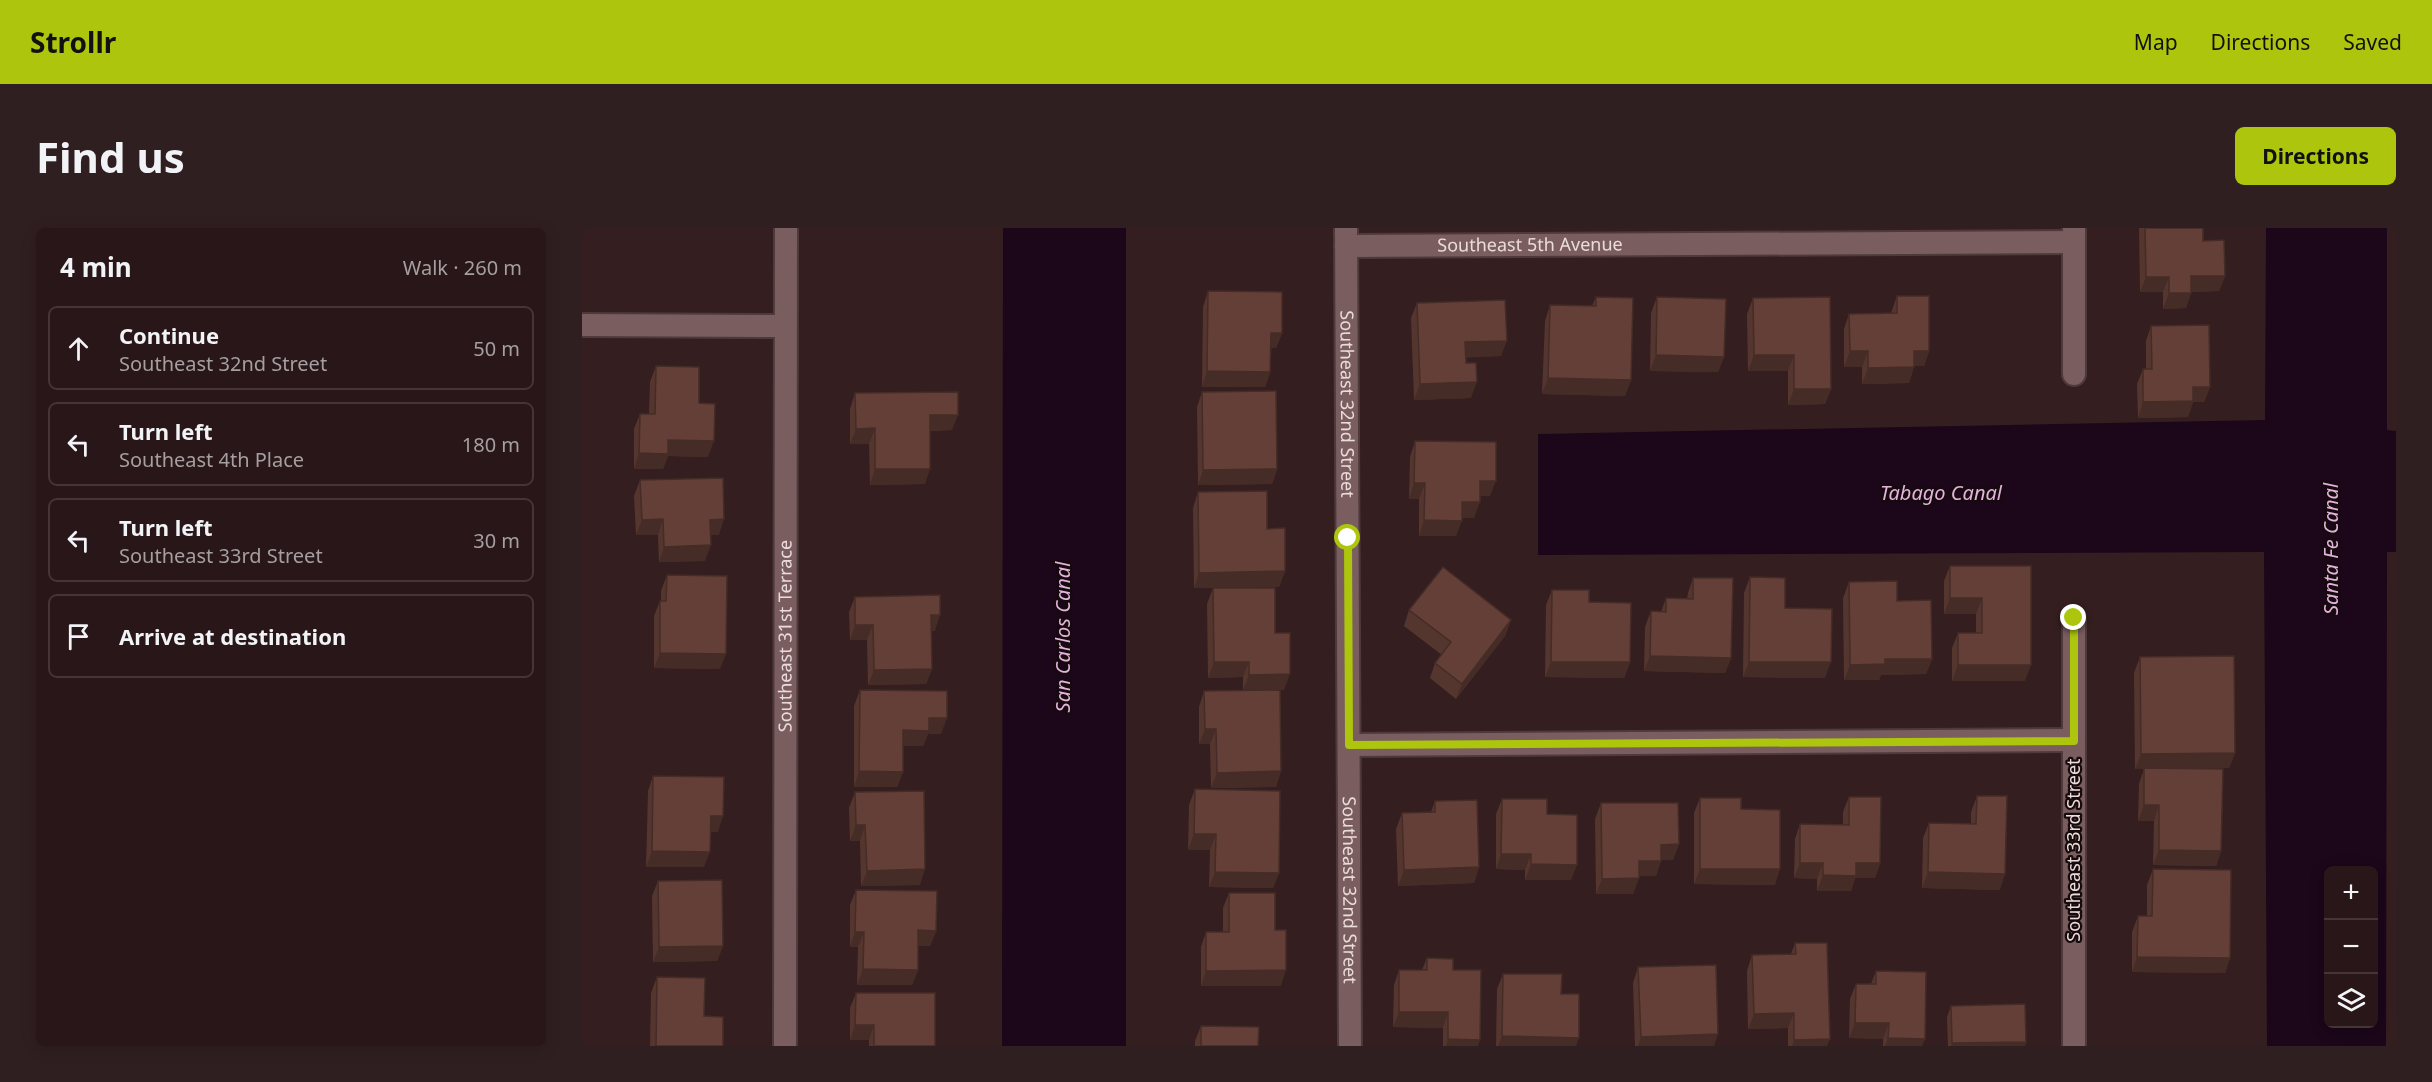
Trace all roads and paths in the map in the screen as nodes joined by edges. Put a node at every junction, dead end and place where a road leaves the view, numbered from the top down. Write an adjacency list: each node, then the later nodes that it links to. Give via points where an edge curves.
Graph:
1 (786, 228): 6 (street, Southeast 31st Terrace)
2 (2074, 235): 3 (street, Southeast 5th Avenue); 7 (street)
3 (1699, 236): 4 (street, Southeast 5th Avenue)
4 (1346, 237): 10 (street, Southeast 32nd Street)
5 (582, 325): 6 (street)
6 (785, 326): 11 (street, Southeast 31st Terrace)
7 (2074, 374)
8 (2074, 618): 9 (street, Southeast 33rd Street)
9 (2074, 741): 10 (street); 13 (street, Southeast 33rd Street)
10 (1349, 745): 12 (street, Southeast 32nd Street)
11 (786, 1046)
12 (1350, 1046)
13 (2074, 1046)

